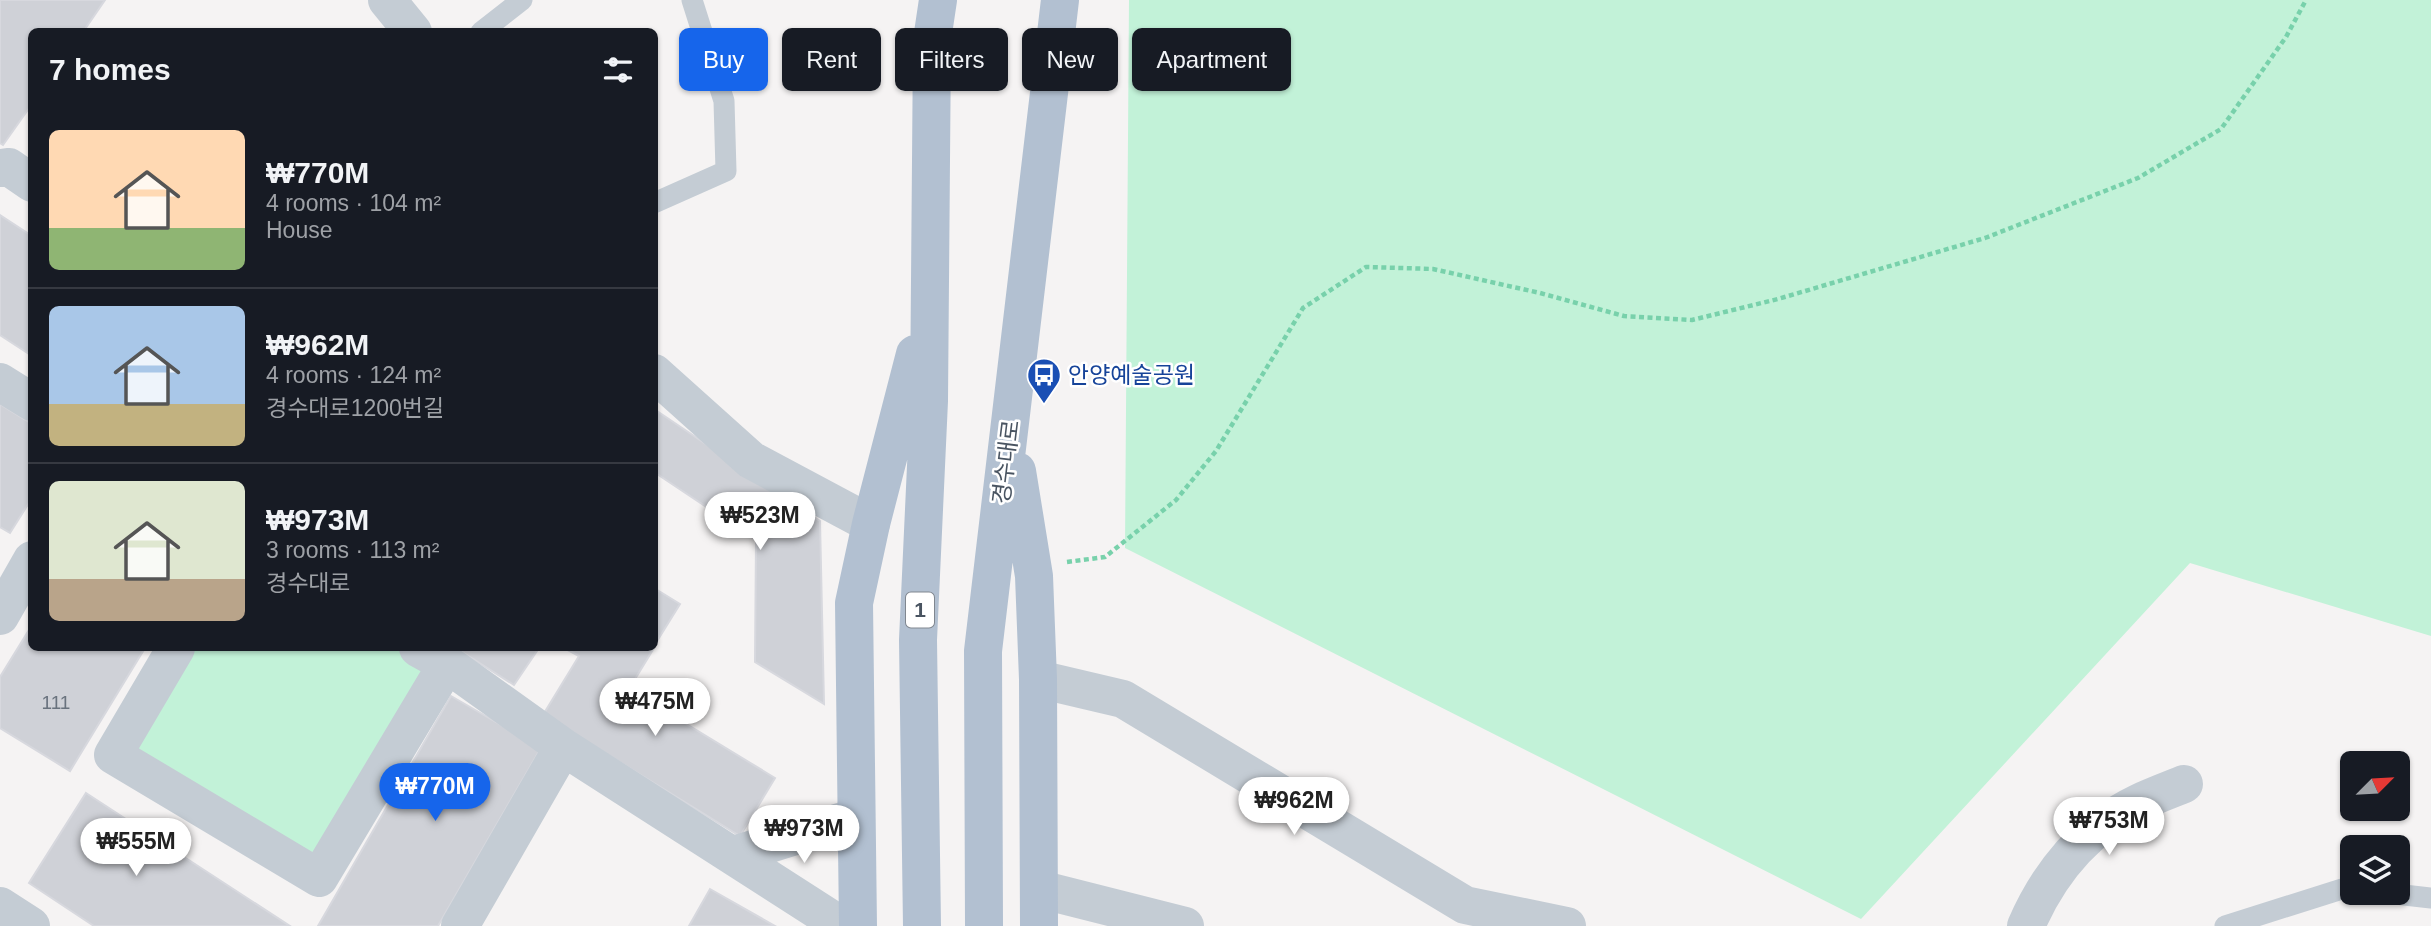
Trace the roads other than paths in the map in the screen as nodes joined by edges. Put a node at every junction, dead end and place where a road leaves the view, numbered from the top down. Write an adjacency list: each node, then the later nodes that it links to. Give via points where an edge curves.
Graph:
1 (387, 0): 6 (street)
2 (522, 0): 7 (lane)
3 (692, 0): 10 (lane, via 724,101 726,171)
4 (938, 0): 11 (main road, 1, via 932,40)
5 (1060, 0): 15 (main road, 경수대로)
6 (410, 28)
7 (486, 28)
8 (0, 168): 9 (street, via 9,167)
9 (28, 180)
10 (658, 201)
11 (930, 294): 16 (main road); 36 (main road, 1, via 918,640)
12 (658, 377): 16 (street, via 751,460)
13 (0, 382): 14 (street)
14 (28, 400)
15 (1010, 427): 21 (main road, via 1032,566); 37 (main road, 경수대로, via 983,651)
16 (871, 524): 24 (main road, via 853,603)
17 (28, 567): 18 (street)
18 (0, 616)
19 (174, 651): 20 (street, via 113,755 319,878)
20 (433, 656): 22 (street)
21 (1038, 680): 30 (main road); 31 (street, via 1123,699)
22 (563, 747): 25 (street); 33 (street)
23 (2184, 784): 40 (street, via 2136,803 2087,835 2054,873)
24 (856, 817): 25 (street); 35 (main road)
25 (734, 855): 34 (street)
26 (2340, 890): 41 (lane)
27 (2410, 896): 28 (lane)
28 (2431, 898)
29 (0, 906): 32 (street)
30 (1039, 908): 38 (street)
31 (1460, 915): 39 (street)
32 (31, 926)
33 (460, 926)
34 (842, 926)
35 (858, 926)
36 (922, 926)
37 (984, 926)
38 (1185, 926)
39 (1567, 926)
40 (2026, 926)
41 (2225, 926)

